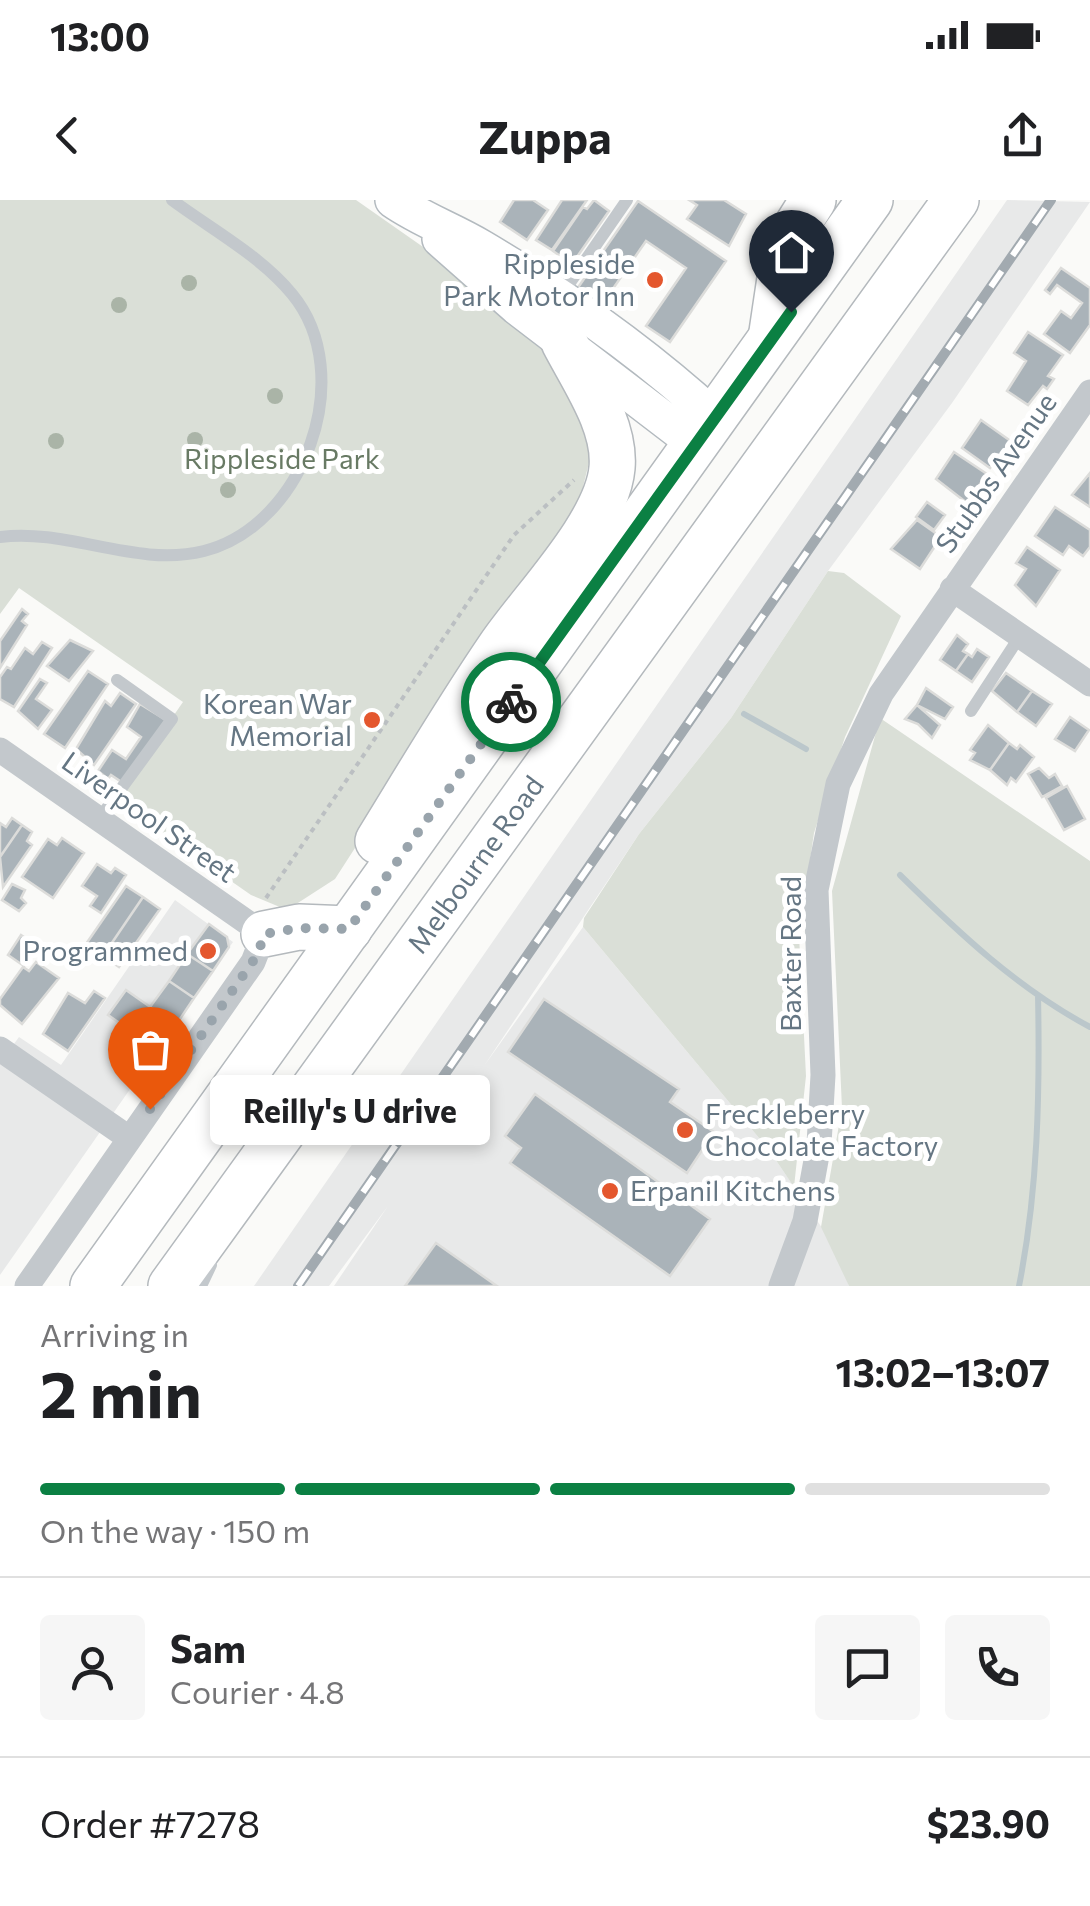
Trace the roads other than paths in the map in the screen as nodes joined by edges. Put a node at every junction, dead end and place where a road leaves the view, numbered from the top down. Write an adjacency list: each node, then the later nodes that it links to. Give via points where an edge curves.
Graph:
1 (172, 200): 12 (lane, via 257,262 292,293 310,322 320,375 314,435 304,460 256,524 205,550 169,556 28,533)
2 (393, 200): 7 (street, via 426,223 455,257)
3 (626, 200): 7 (lane)
4 (813, 200): 8 (highway, via 786,245)
5 (870, 200): 8 (highway)
6 (956, 200): 11 (highway, Melbourne Road)
7 (561, 321): 10 (street); 21 (highway, via 606,428 610,482 590,522 475,684)
8 (771, 339): 10 (highway)
9 (1090, 392): 13 (street, Stubbs Avenue)
10 (706, 431): 11 (highway); 21 (highway)
11 (760, 474): 25 (highway, Melbourne Road)
12 (0, 536)
13 (952, 589): 14 (street); 30 (street, Baxter Road, via 864,723 827,821 815,929 822,1114 808,1207)
14 (1020, 636): 16 (street); 17 (lane)
15 (117, 680): 19 (lane, via 172,720)
16 (1090, 684)
17 (971, 711)
18 (0, 750): 19 (street, Liverpool Street)
19 (99, 819): 20 (street, Liverpool Street)
20 (256, 928): 21 (highway); 23 (street, via 258,954)
21 (336, 928): 24 (highway, via 266,1047)
22 (0, 1049): 23 (street)
23 (129, 1138): 26 (street)
24 (180, 1165): 25 (highway); 27 (highway)
25 (233, 1202): 28 (highway, Melbourne Road); 29 (lane)
26 (27, 1286)
27 (93, 1286)
28 (171, 1286)
29 (201, 1286)
30 (781, 1286)

